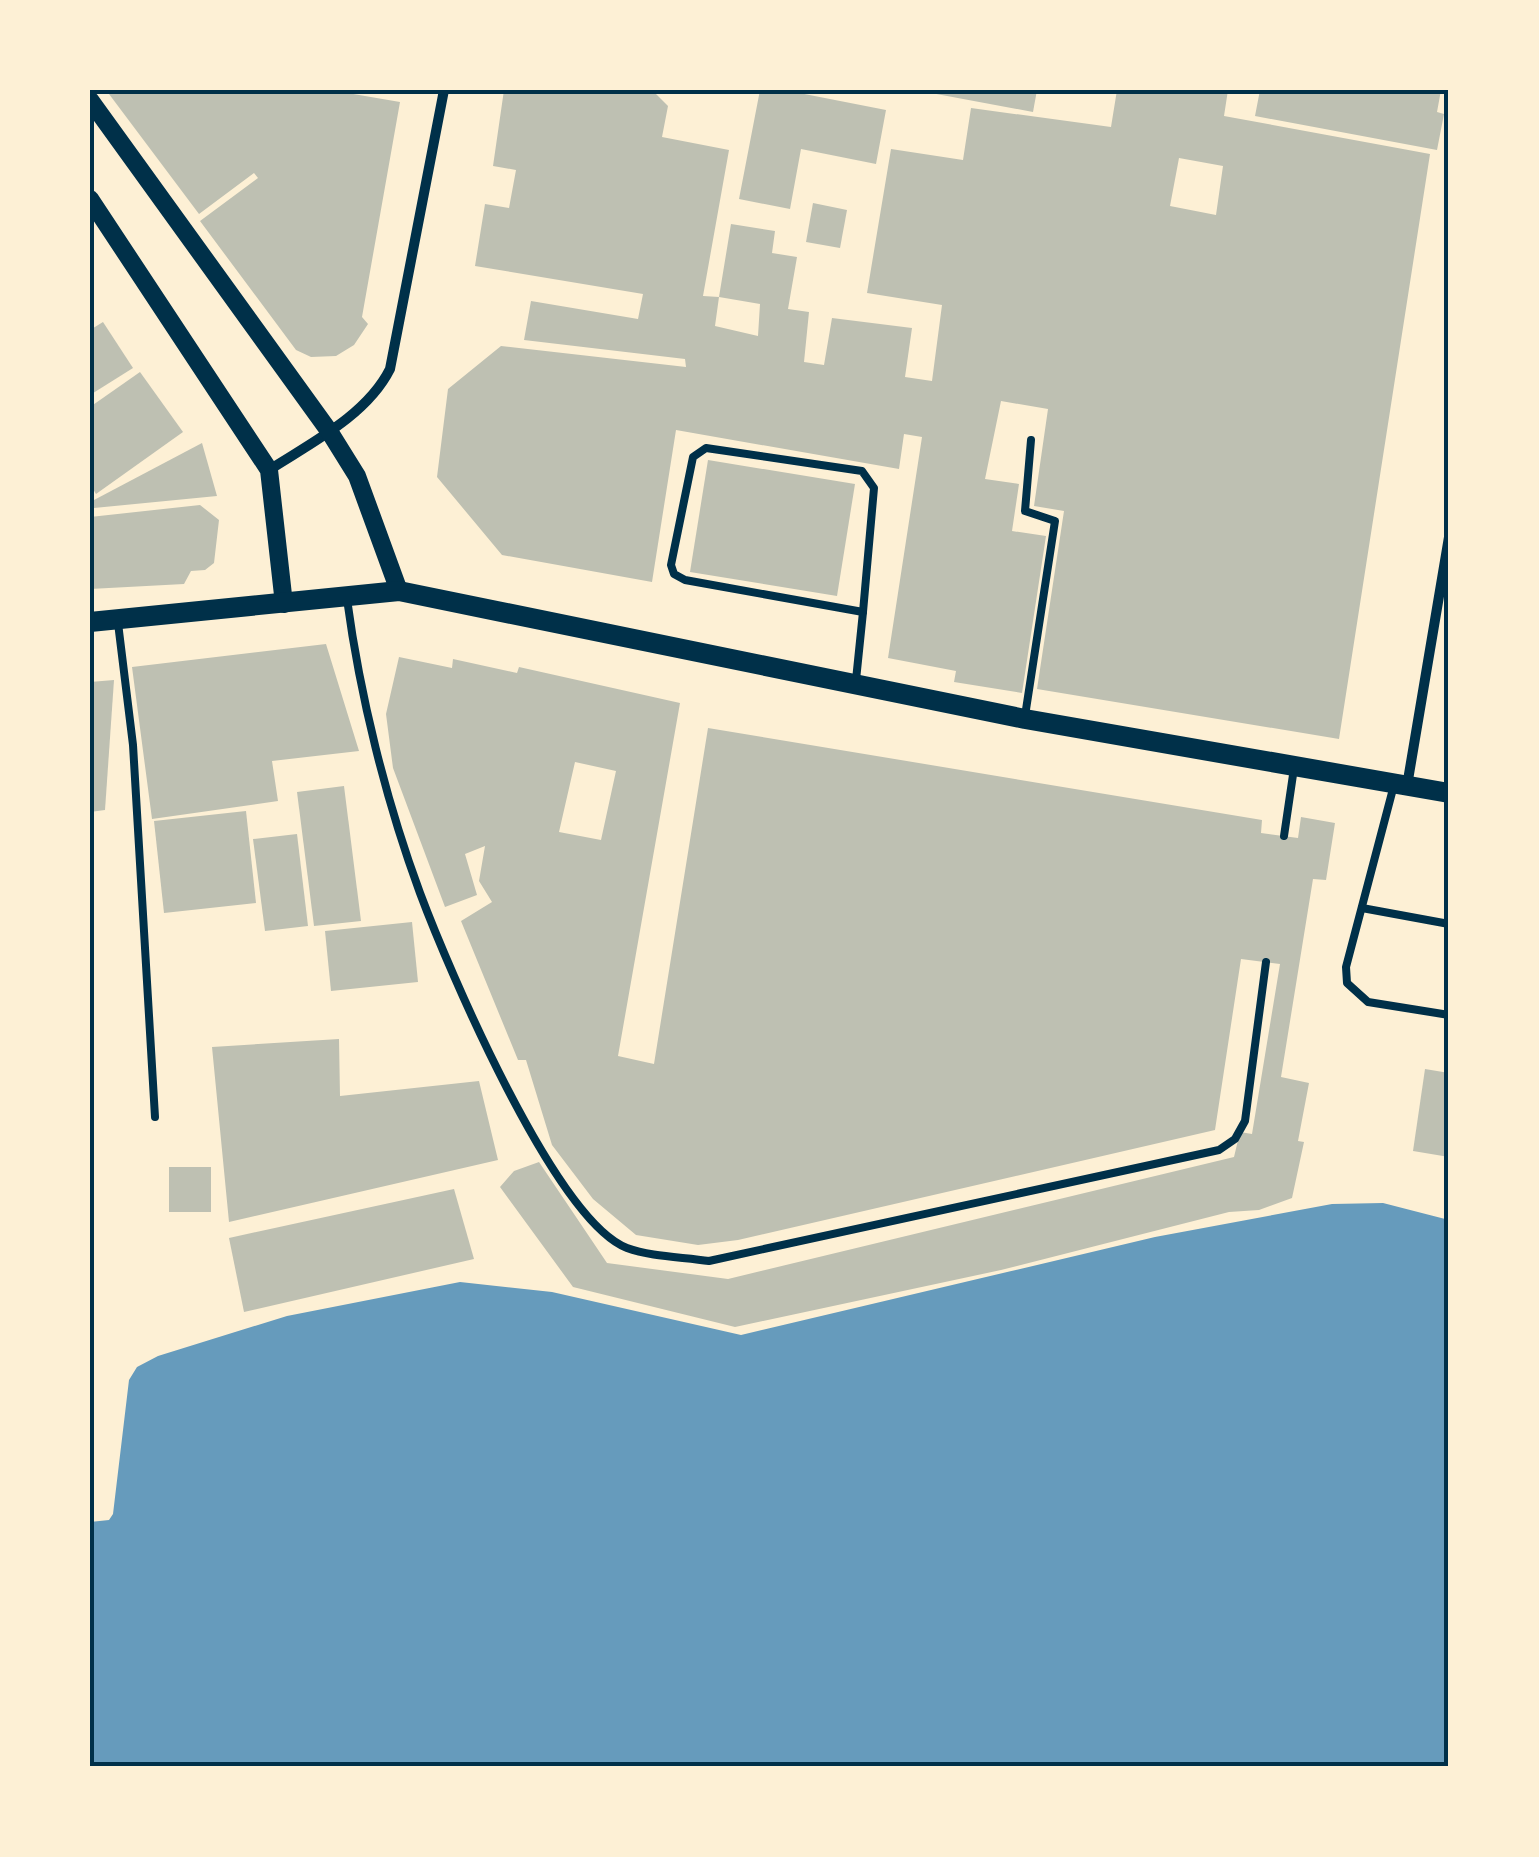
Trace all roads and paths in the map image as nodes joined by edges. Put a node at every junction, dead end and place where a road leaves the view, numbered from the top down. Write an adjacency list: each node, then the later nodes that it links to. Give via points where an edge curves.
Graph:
1 (444, 90): 4 (street, via 390,369 378,391)
2 (90, 100): 4 (street)
3 (90, 198): 6 (street)
4 (329, 431): 6 (street); 8 (street, via 357,476)
5 (1030, 440): 15 (lane, via 1026,510 1054,521)
6 (269, 470): 10 (street)
7 (1449, 537): 17 (street)
8 (399, 591): 9 (main road); 14 (main road)
9 (347, 597): 10 (main road); 22 (lane, via 357,678 420,892 530,1138 583,1211 625,1248 710,1261 1219,1150 1246,1121)
10 (284, 604): 12 (main road)
11 (863, 612): 11 (lane, via 870,477 698,450 674,574); 14 (lane)
12 (118, 619): 13 (main road); 24 (lane)
13 (90, 622)
14 (856, 684): 15 (main road)
15 (1025, 720): 16 (main road)
16 (1294, 768): 17 (main road); 19 (lane)
17 (1400, 786): 18 (main road); 20 (lane)
18 (1449, 794)
19 (1284, 836)
20 (1362, 908): 21 (lane); 23 (lane, via 1346,967 1356,995)
21 (1449, 924)
22 (1266, 962)
23 (1449, 1015)
24 (155, 1117)

